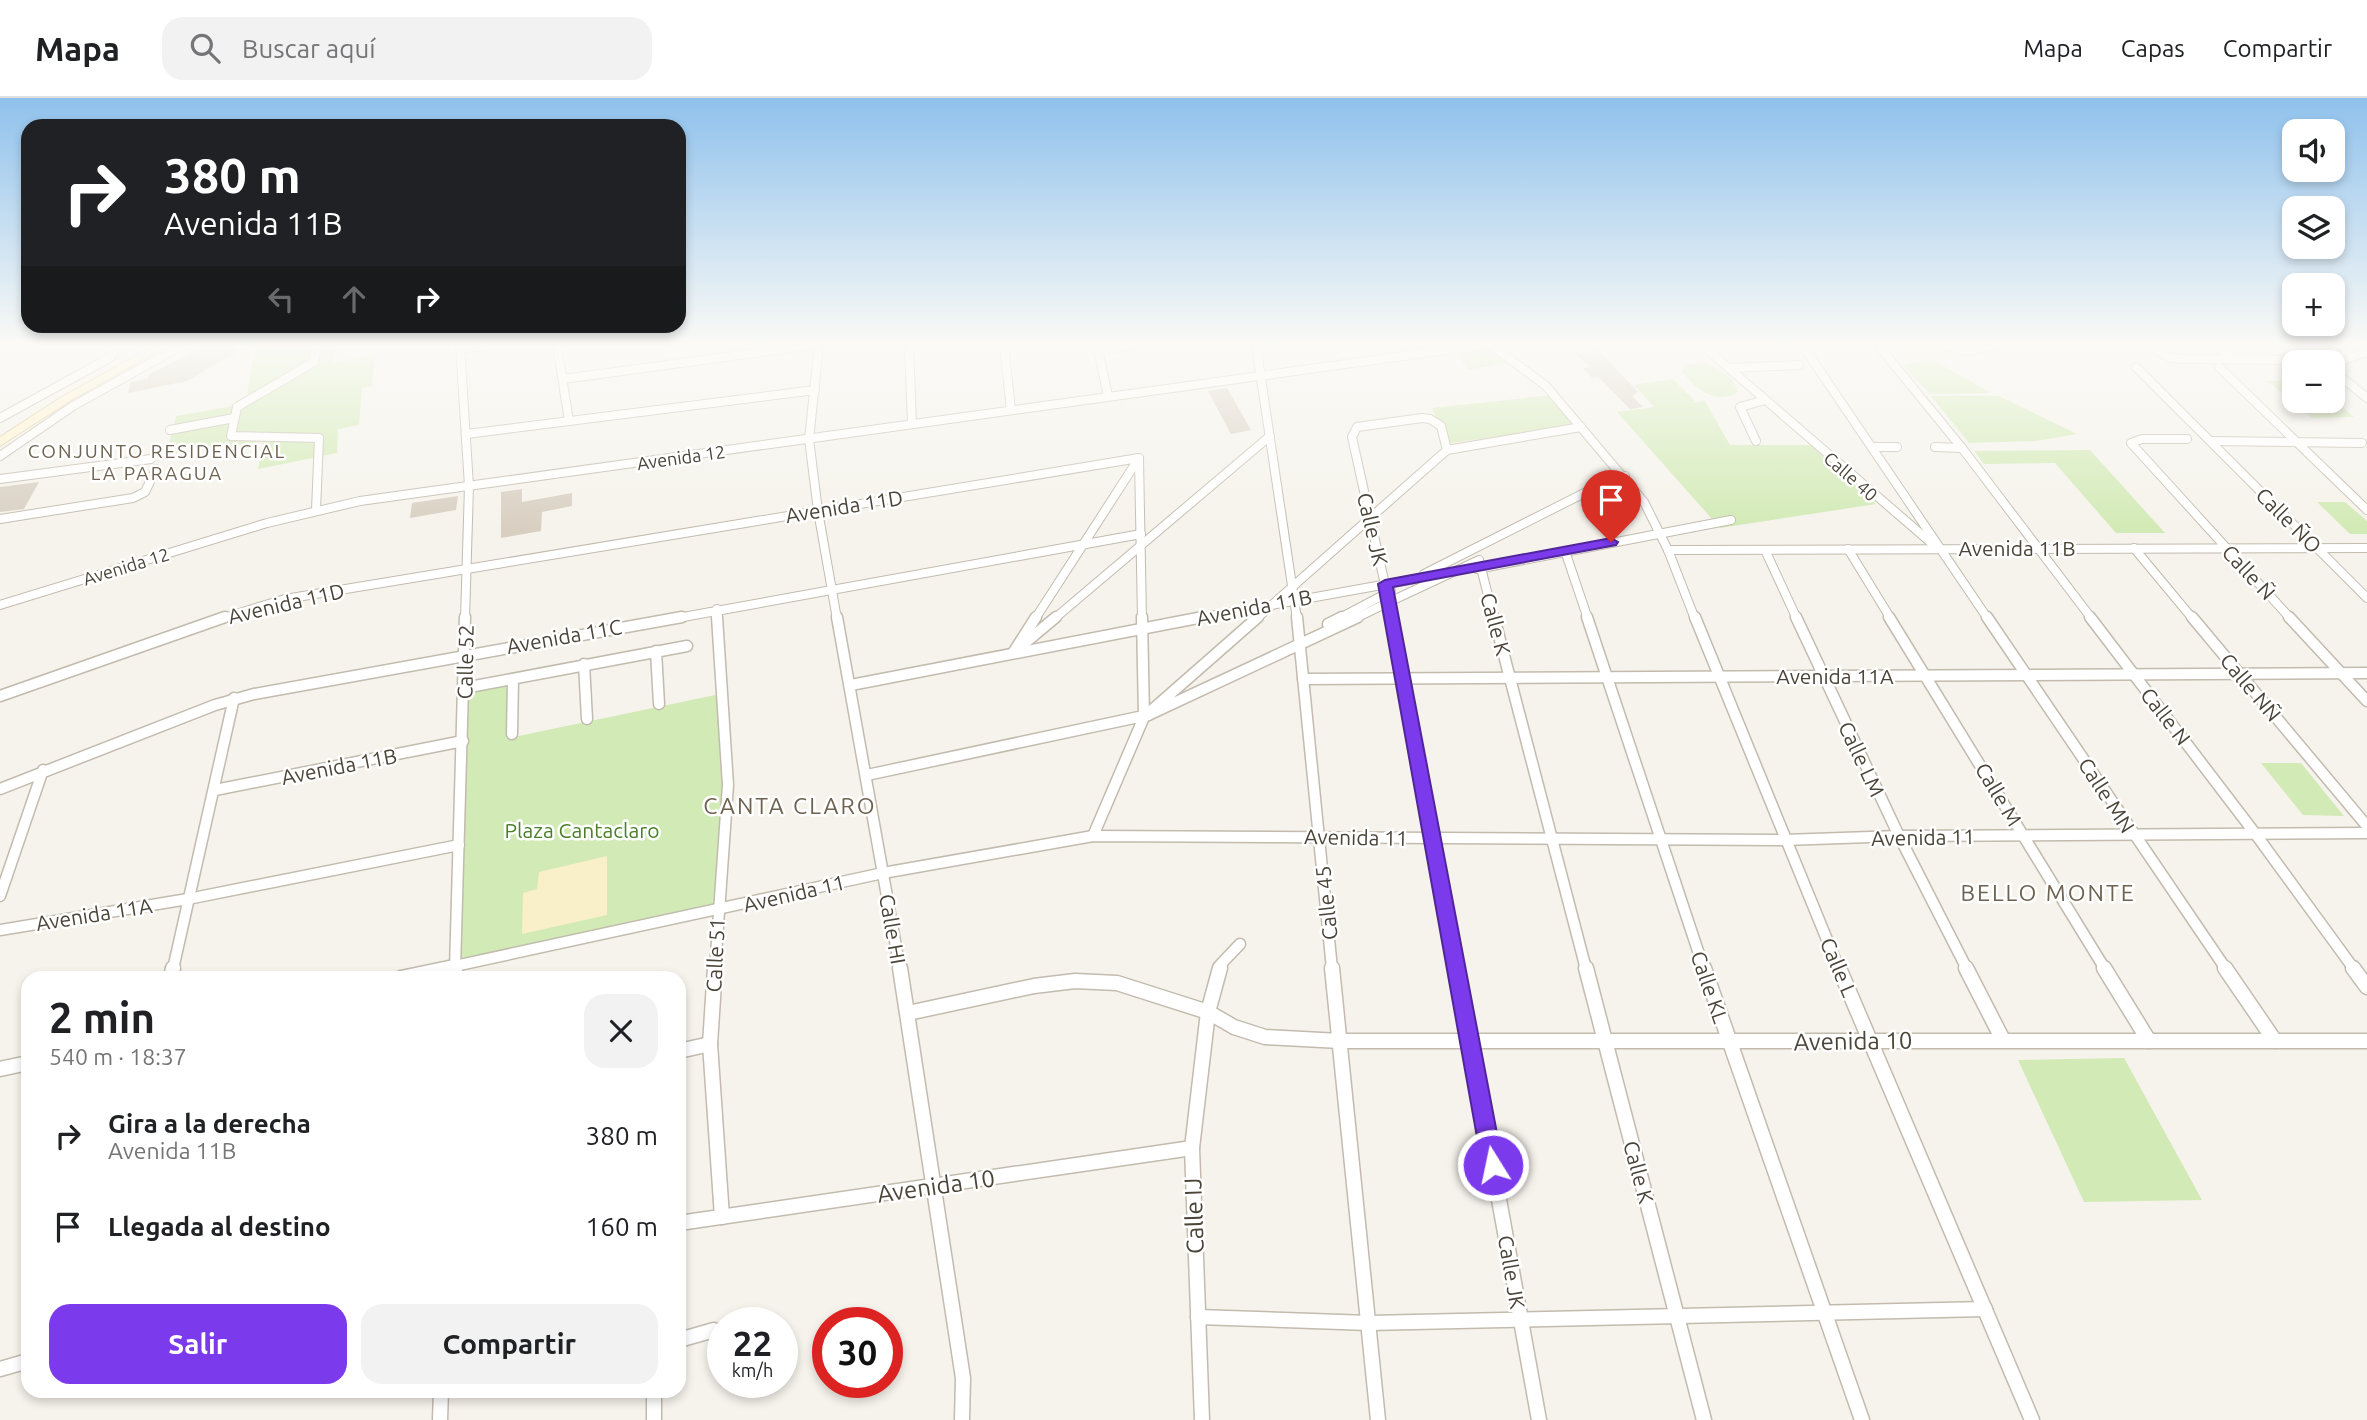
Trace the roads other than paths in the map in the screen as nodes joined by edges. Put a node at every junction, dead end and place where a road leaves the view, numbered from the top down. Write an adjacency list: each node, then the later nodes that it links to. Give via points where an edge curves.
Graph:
1 (22, 407): 22 (street)
2 (38, 407): 27 (main road)
3 (54, 407): 34 (main road)
4 (75, 407): 43 (street)
5 (239, 407): 23 (street)
6 (465, 407): 29 (street, Calle 52)
7 (567, 407): 24 (street)
8 (683, 407): 24 (street)
9 (813, 407): 31 (street, Calle HI)
10 (911, 407): 25 (street)
11 (1011, 407): 21 (street)
12 (1034, 407): 21 (street, Avenida 12)
13 (1265, 407): 30 (street, Calle 45)
14 (1564, 407): 26 (street, Calle L)
15 (1741, 407): 35 (street)
16 (1773, 407): 57 (street, Calle 40)
17 (1845, 407): 38 (street)
18 (1928, 407): 41 (street, Calle N)
19 (2177, 407): 33 (street, Calle ÑO)
20 (2259, 407): 36 (street)
21 (1011, 410): 25 (street, Avenida 12)
22 (0, 418)
23 (234, 418): 28 (street); 51 (street, via 233,437 319,438)
24 (569, 421): 29 (street)
25 (912, 424): 31 (street, Avenida 12)
26 (1581, 427): 42 (street); 47 (street, Calle L)
27 (0, 430)
28 (170, 430)
29 (467, 434): 49 (street, Calle 52)
30 (1270, 436): 72 (street, Calle 45); 78 (street)
31 (809, 439): 49 (street, Avenida 12); 52 (street, Calle HI)
32 (2187, 439): 60 (street, Calle Ñ, via 2131,443)
33 (2212, 441): 36 (street); 61 (street, Calle ÑO)
34 (0, 442)
35 (1756, 442)
36 (2296, 443): 37 (street); 50 (street)
37 (2362, 443)
38 (1872, 447): 39 (street); 57 (street, via 1936,538)
39 (1897, 447)
40 (1935, 447): 41 (street)
41 (1962, 448): 58 (street, Calle N)
42 (1447, 450): 69 (street, Calle JK, via 1441,426 1430,419 1364,425 1353,431); 100 (street)
43 (0, 456)
44 (1139, 458): 52 (street, Avenida 11D); 56 (street); 78 (street)
45 (151, 459): 48 (street)
46 (156, 469): 53 (street, via 145,492 133,498)
47 (1625, 476): 55 (street, Calle L, via 1644,502); 100 (street)
48 (0, 479)
49 (469, 486): 51 (street, Avenida 12); 68 (street, Calle 52)
50 (2367, 509)
51 (316, 510): 73 (street, Avenida 12)
52 (818, 511): 68 (street, Avenida 11D); 70 (street, Calle HI)
53 (0, 519)
54 (1731, 520): 55 (street, Avenida 11B)
55 (1657, 533): 64 (street, Calle L); 66 (street, Avenida 11B)
56 (1141, 534): 70 (street, Avenida 11C); 75 (street)
57 (1938, 548): 58 (street, Avenida 11B); 63 (street, Avenida 11B); 83 (street, Calle MN)
58 (2037, 548): 59 (street, Avenida 11B); 84 (street, Calle N)
59 (2134, 548): 60 (street, Avenida 11B); 85 (street, Calle NÑ)
60 (2227, 548): 61 (street, Avenida 11B); 81 (street, Calle Ñ)
61 (2317, 548): 62 (street, Avenida 11B); 71 (street, Calle ÑO)
62 (2367, 548)
63 (1848, 549): 65 (street, Avenida 11B); 87 (street, Calle M)
64 (1668, 550): 65 (street, Avenida 11B); 88 (street, Calle L)
65 (1765, 550): 86 (street, Calle LM)
66 (1565, 551): 67 (street, Avenida 11B); 91 (street, Calle KL)
67 (1482, 568): 69 (street, Avenida 11B); 90 (street, Calle K); 100 (street, Calle K, via 1479,560)
68 (467, 569): 79 (street, Calle 52); 96 (street, Avenida 11D, via 273,602)
69 (1385, 584): 72 (street, Avenida 11B); 93 (street, Calle JK)
70 (834, 592): 74 (street, Avenida 11C); 94 (street, Calle HI)
71 (2367, 598)
72 (1295, 599): 75 (street, Avenida 11B); 92 (street, Calle 45)
73 (0, 605)
74 (717, 609): 79 (street, Avenida 11C); 124 (street, Calle 51, via 728,785)
75 (1141, 629): 78 (street, Avenida 11B); 100 (street)
76 (687, 646): 77 (street)
77 (656, 651): 80 (street); 99 (street)
78 (1013, 653): 94 (street, Avenida 11B)
79 (465, 654): 95 (street, Calle 52); 97 (street, Avenida 11C)
80 (584, 664): 89 (street); 101 (street)
81 (2342, 673): 82 (street, Avenida 11A); 85 (street, Avenida 11A); 98 (street, Calle Ñ)
82 (2367, 673)
83 (2028, 674): 84 (street, Avenida 11A); 87 (street, Avenida 11A); 111 (street, Calle MN)
84 (2134, 674): 85 (street, Avenida 11A); 112 (street, Calle N)
85 (2239, 674): 108 (street, Calle NÑ)
86 (1822, 675): 87 (street, Avenida 11A); 88 (street, Avenida 11A); 114 (street, Calle LM)
87 (1927, 676): 115 (street, Calle M)
88 (1719, 677): 91 (street, Avenida 11A); 119 (street, Calle L)
89 (513, 678): 95 (street); 102 (street)
90 (1510, 678): 91 (street, Avenida 11A); 93 (street, Avenida 11A); 117 (street, Calle K)
91 (1606, 678): 118 (street, Calle KL)
92 (1303, 679): 93 (street, Avenida 11A); 113 (street, Calle 45)
93 (1404, 679): 116 (street, Calle JK)
94 (851, 685): 105 (street, Calle HI)
95 (464, 688): 103 (street, Calle 52)
96 (0, 696)
97 (234, 698): 104 (street, Avenida 11C); 107 (street)
98 (2367, 701)
99 (659, 704)
100 (1144, 717): 105 (street); 110 (street)
101 (587, 719)
102 (512, 734)
103 (463, 741): 107 (street, Avenida 11B); 120 (street, Calle 52)
104 (43, 770): 106 (street, Avenida 11C); 122 (street)
105 (867, 775): 121 (street, Calle HI)
106 (0, 789)
107 (215, 790): 123 (street)
108 (2367, 826)
109 (2367, 833): 112 (street, Avenida 11)
110 (1093, 835): 113 (street, Avenida 11); 121 (street, Avenida 11)
111 (2133, 835): 112 (street, Avenida 11); 115 (street, Avenida 11); 138 (street, Calle MN)
112 (2258, 835): 130 (street, Calle N)
113 (1319, 836): 116 (street, Avenida 11); 135 (street, Calle 45)
114 (1899, 836): 115 (street, Avenida 11); 119 (street, Avenida 11); 134 (street, Calle LM)
115 (2024, 836): 137 (street, Calle M)
116 (1433, 838): 117 (street, Avenida 11); 140 (street, Calle JK)
117 (1552, 839): 118 (street, Avenida 11); 136 (street, Calle K)
118 (1661, 839): 119 (street, Avenida 11); 141 (street, Calle KL)
119 (1784, 840): 133 (street, Calle L)
120 (459, 845): 123 (street, Avenida 11A); 128 (street, Calle 52)
121 (883, 873): 124 (street, Avenida 11); 132 (street, Calle HI)
122 (0, 895)
123 (188, 899): 125 (street, Avenida 11A); 127 (street)
124 (718, 910): 129 (street, Avenida 11); 142 (street, Calle 51)
125 (0, 930)
126 (1240, 944): 131 (street, Calle IJ, via 1221,964)
127 (173, 971)
128 (455, 971)
129 (459, 971)
130 (2367, 987)
131 (1208, 1012): 132 (street, Avenida 10, via 1117,983 1075,981); 135 (street, Avenida 10, via 1265,1037); 146 (street, Calle IJ)
132 (908, 1013): 147 (street, Calle HI)
133 (1871, 1040): 134 (street, Avenida 10); 141 (street, Avenida 10); 150 (street, Calle L)
134 (2003, 1040): 137 (street, Avenida 10)
135 (1340, 1041): 140 (street, Avenida 10); 155 (street, Calle 45)
136 (1605, 1041): 140 (street, Avenida 10); 141 (street, Avenida 10); 152 (street, Calle K)
137 (2148, 1041): 138 (street, Avenida 10)
138 (2275, 1041): 139 (street, Avenida 10)
139 (2367, 1041)
140 (1470, 1042): 154 (street, Calle JK)
141 (1729, 1042): 151 (street, Calle KL)
142 (710, 1044): 143 (street); 148 (street, Calle 51)
143 (686, 1049)
144 (21, 1064): 145 (street)
145 (0, 1069)
146 (1192, 1148): 147 (street, Avenida 10); 153 (street, Calle IJ)
147 (934, 1186): 148 (street, Avenida 10); 164 (street, Calle HI, via 963,1378)
148 (722, 1217): 149 (street, Avenida 10)
149 (686, 1222)
150 (1985, 1309): 151 (street); 170 (street, Calle L)
151 (1827, 1314): 152 (street); 169 (street, Calle KL)
152 (1677, 1316): 154 (street); 168 (street, Calle K)
153 (1198, 1317): 155 (street); 165 (street, Calle IJ)
154 (1521, 1320): 155 (street); 167 (street, Calle JK)
155 (1368, 1323): 166 (street, Calle 45)
156 (707, 1332): 157 (street)
157 (686, 1338)
158 (21, 1363): 159 (street)
159 (0, 1369)
160 (441, 1398): 162 (street)
161 (654, 1398): 163 (street)
162 (440, 1420)
163 (654, 1420)
164 (962, 1420)
165 (1202, 1420)
166 (1378, 1420)
167 (1539, 1420)
168 (1704, 1420)
169 (1862, 1420)
170 (2032, 1420)

